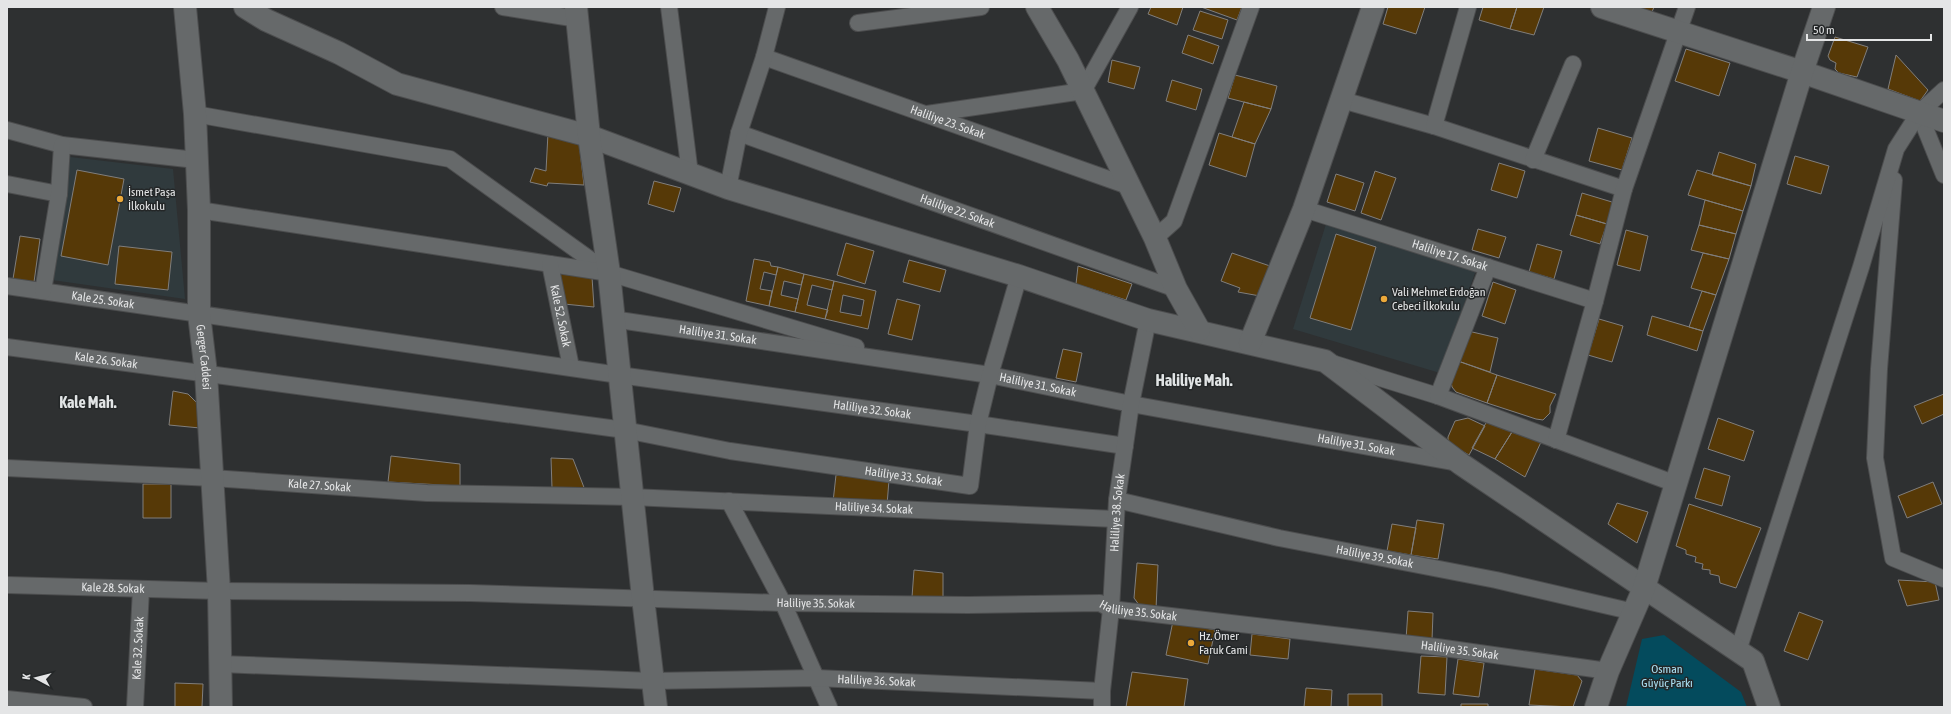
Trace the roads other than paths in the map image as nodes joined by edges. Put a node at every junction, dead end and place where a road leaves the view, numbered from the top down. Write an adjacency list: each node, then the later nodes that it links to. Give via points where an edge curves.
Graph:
1 (184, 7): 25 (street, Gerger Caddesi)
2 (245, 7): 31 (street, via 266,20 397,84)
3 (503, 7): 15 (street)
4 (669, 7): 36 (street)
5 (777, 7): 18 (street)
6 (981, 7): 16 (street)
7 (1130, 7): 22 (street)
8 (1251, 7): 45 (street, via 1174,221)
9 (1373, 7): 23 (street)
10 (1468, 7): 28 (street)
11 (1602, 7): 17 (street)
12 (1687, 7): 17 (street)
13 (1824, 7): 20 (street)
14 (1039, 8): 22 (street)
15 (577, 13): 31 (street)
16 (858, 23)
17 (1678, 32): 20 (street); 41 (street)
18 (764, 57): 26 (street, Haliliye 23. Sokak); 30 (street)
19 (1573, 64): 35 (street)
20 (1802, 72): 24 (street); 75 (street)
21 (1944, 90): 24 (street)
22 (1083, 91): 26 (street); 40 (street)
23 (1342, 100): 28 (street); 43 (street)
24 (1919, 113): 27 (street); 33 (street); 37 (street)
25 (195, 114): 34 (street, Gerger Caddesi); 48 (street, via 450,159)
26 (924, 115): 40 (street, Haliliye 23. Sokak)
27 (1944, 121)
28 (1434, 126): 35 (street)
29 (7, 130): 32 (street)
30 (739, 133): 39 (street); 51 (street, Haliliye 22. Sokak)
31 (589, 136): 36 (street); 48 (street)
32 (62, 144): 34 (street); 42 (street)
33 (1896, 149): 82 (street, via 1875,458 1893,558); 91 (street, via 1861,267)
34 (196, 160): 44 (street, Gerger Caddesi)
35 (1533, 160): 41 (street)
36 (690, 174): 39 (street)
37 (1944, 175)
38 (7, 184): 42 (street)
39 (728, 188): 49 (street)
40 (1131, 188): 45 (street)
41 (1624, 189): 53 (street)
42 (59, 194): 52 (street)
43 (1304, 209): 47 (street, Haliliye 17. Sokak); 58 (street)
44 (200, 210): 46 (street); 54 (street, Gerger Caddesi)
45 (1155, 238): 51 (street)
46 (550, 264): 48 (street); 62 (street, Kale 52. Sokak)
47 (1488, 267): 53 (street, Haliliye 17. Sokak); 66 (street)
48 (609, 273): 55 (street); 61 (street)
49 (1019, 276): 56 (street); 65 (street)
50 (7, 286): 52 (street, Kale 25. Sokak)
51 (1176, 289): 57 (street)
52 (43, 291): 54 (street, Kale 25. Sokak)
53 (1595, 301): 70 (street)
54 (199, 314): 62 (street, Kale 25. Sokak); 63 (street, Gerger Caddesi)
55 (612, 319): 61 (street, Haliliye 31. Sokak); 64 (street)
56 (1148, 320): 57 (street); 67 (street, Haliliye 38. Sokak)
57 (1199, 330): 58 (street)
58 (1250, 342): 60 (street)
59 (7, 347): 63 (street, Kale 26. Sokak)
60 (1325, 361): 66 (street); 72 (street)
61 (909, 363): 65 (street, Haliliye 31. Sokak)
62 (571, 367): 64 (street, Haliliye 32. Sokak)
63 (206, 373): 69 (street, Kale 26. Sokak); 74 (street, Gerger Caddesi)
64 (619, 375): 68 (street, Haliliye 32. Sokak); 69 (street)
65 (990, 375): 67 (street, Haliliye 31. Sokak); 68 (street)
66 (1438, 396): 70 (street)
67 (1131, 404): 71 (street, Haliliye 38. Sokak); 72 (street, Haliliye 31. Sokak)
68 (978, 424): 71 (street, Haliliye 32. Sokak); 76 (street)
69 (625, 430): 76 (street, Haliliye 33. Sokak, via 730,451); 77 (street)
70 (1556, 440): 75 (street)
71 (1125, 446): 78 (street, Haliliye 38. Sokak)
72 (1461, 464): 84 (street)
73 (7, 468): 74 (street, Kale 27. Sokak)
74 (212, 478): 77 (street, Kale 27. Sokak, via 427,493); 86 (street, Gerger Caddesi)
75 (1676, 484): 84 (street)
76 (970, 486): 80 (street)
77 (632, 496): 79 (street, Haliliye 34. Sokak); 87 (street)
78 (1117, 500): 81 (street, Haliliye 38. Sokak); 90 (street, Haliliye 39. Sokak, via 1279,538 1496,580)
79 (729, 501): 80 (street, Haliliye 34. Sokak); 88 (street)
80 (967, 512): 81 (street, Haliliye 34. Sokak)
81 (1116, 519): 89 (street, Haliliye 38. Sokak)
82 (1944, 578)
83 (7, 585): 85 (street, Kale 28. Sokak)
84 (1644, 588): 90 (street); 91 (street)
85 (141, 589): 86 (street, Kale 28. Sokak); 99 (street, Kale 32. Sokak)
86 (219, 591): 87 (street, Kale 28. Sokak, via 470,593); 92 (street, Gerger Caddesi)
87 (642, 598): 88 (street, Haliliye 35. Sokak); 95 (street)
88 (782, 603): 89 (street, Haliliye 35. Sokak, via 1100,603); 94 (street)
89 (1110, 609): 93 (street, Haliliye 35. Sokak, via 1437,647); 96 (street, Haliliye 38. Sokak)
90 (1634, 612): 93 (street)
91 (1738, 651): 104 (street, via 1753,661)
92 (221, 664): 95 (street, Haliliye 36. Sokak); 100 (street, Gerger Caddesi)
93 (1608, 671): 103 (street)
94 (816, 678): 95 (street, Haliliye 36. Sokak); 96 (street, Haliliye 36. Sokak); 102 (street)
95 (652, 680): 101 (street)
96 (1102, 699)
97 (7, 700): 98 (street)
98 (84, 707)
99 (134, 707)
100 (221, 707)
101 (656, 707)
102 (829, 707)
103 (1596, 707)
104 (1769, 707)

